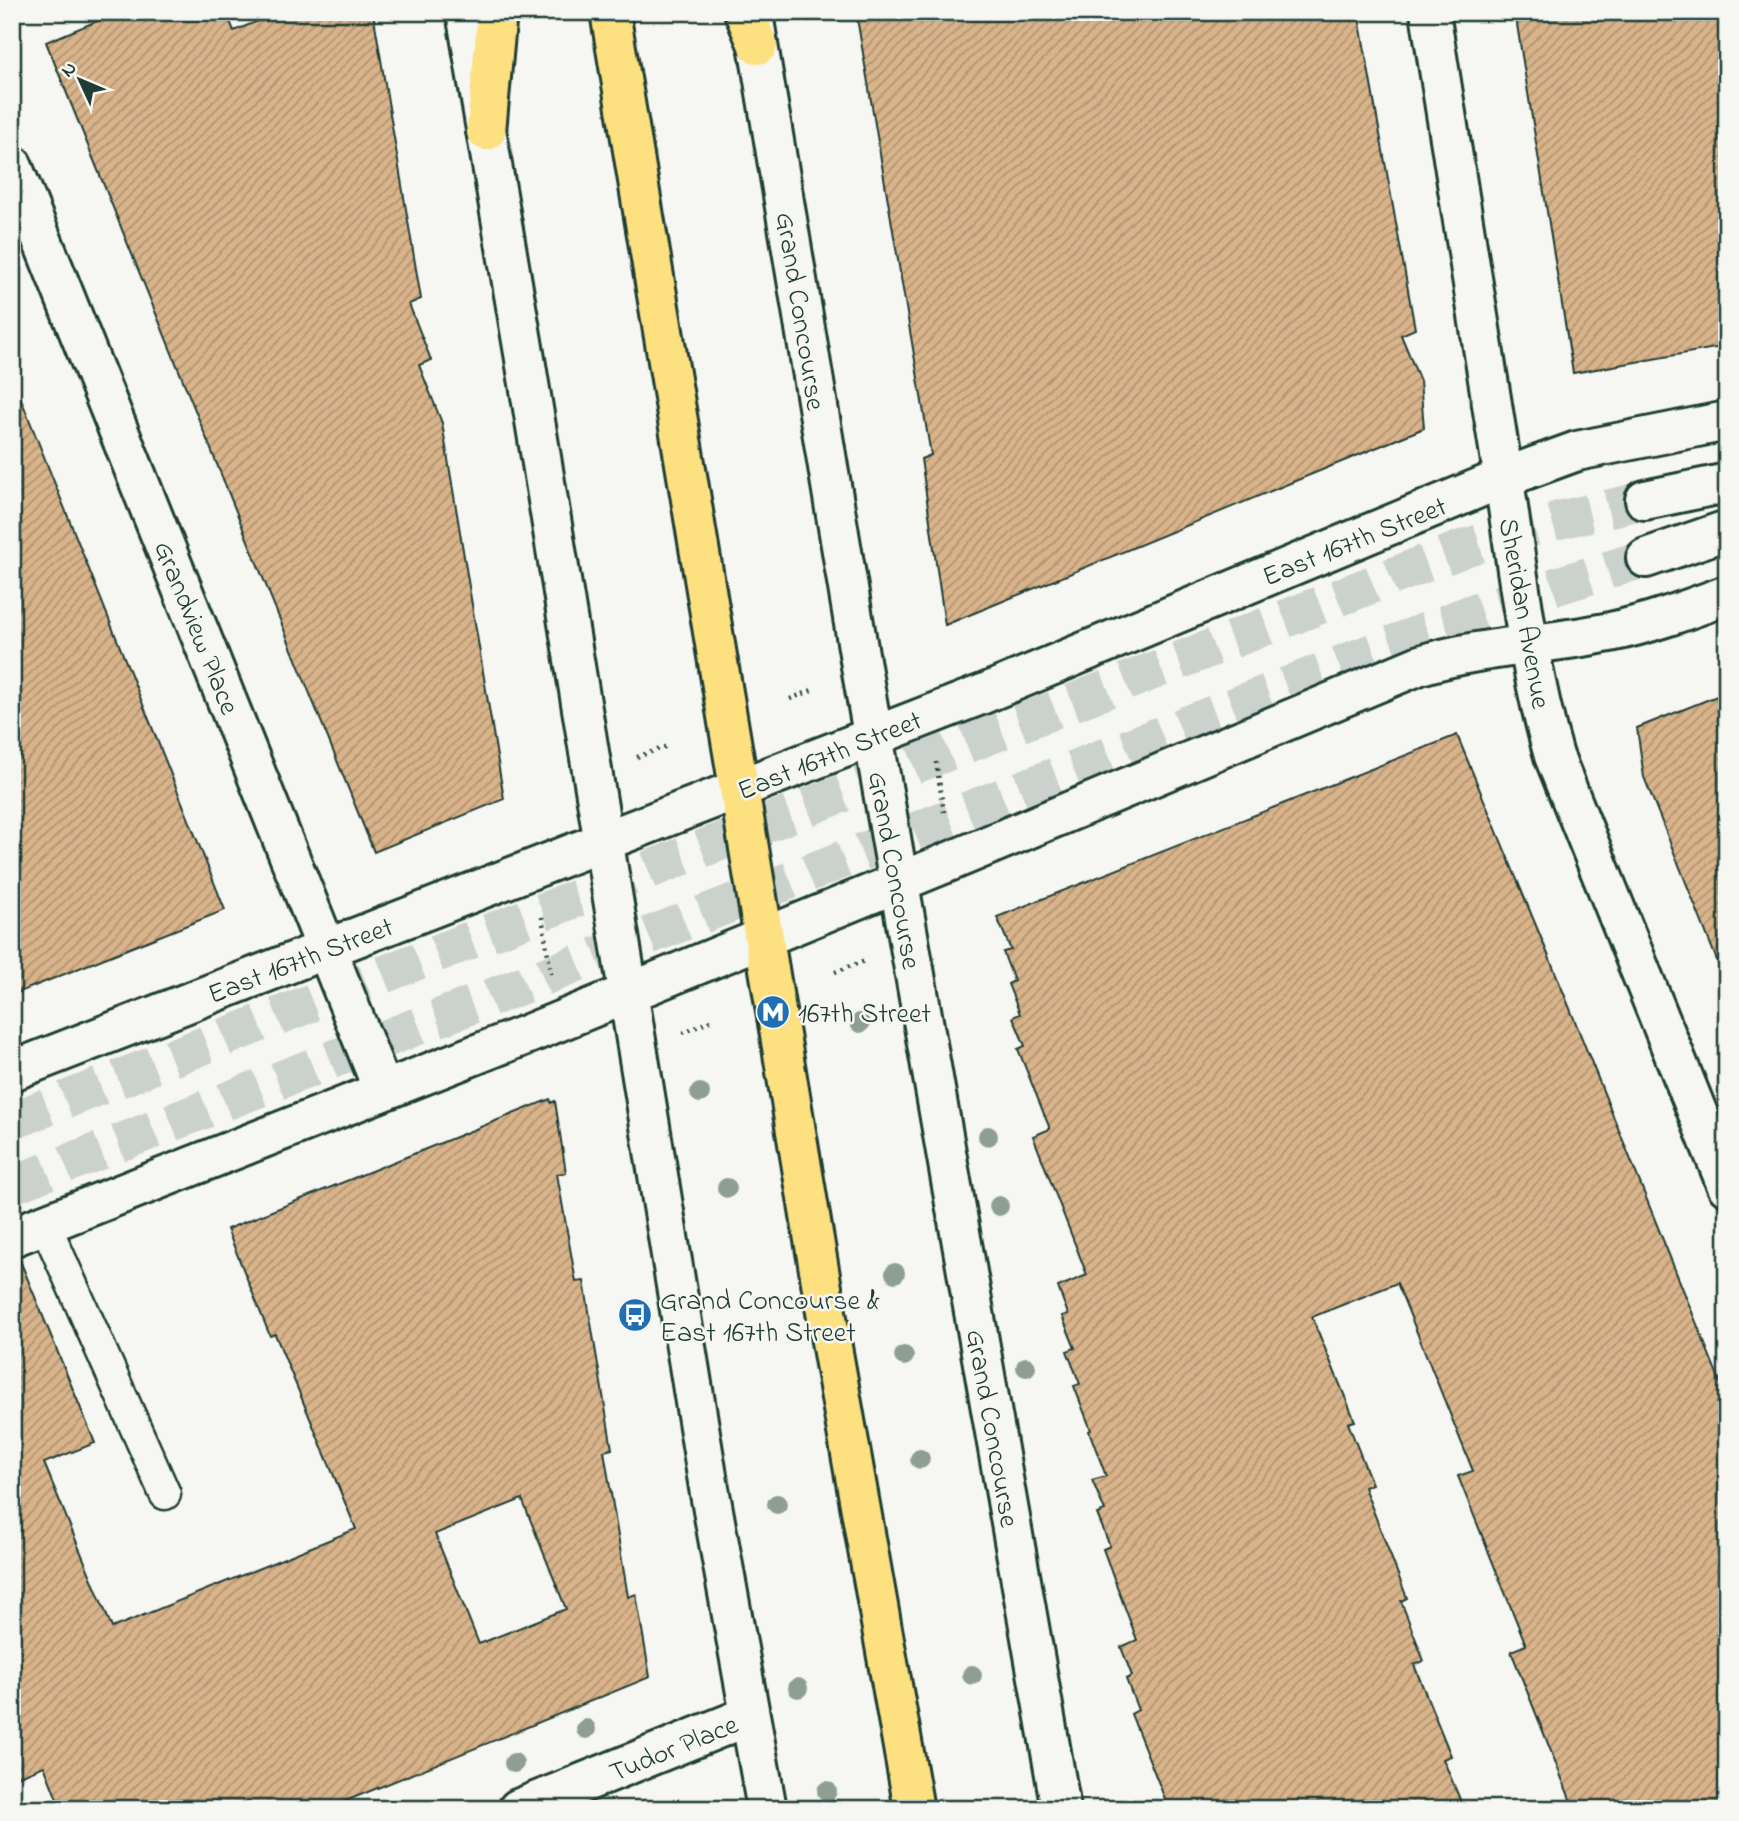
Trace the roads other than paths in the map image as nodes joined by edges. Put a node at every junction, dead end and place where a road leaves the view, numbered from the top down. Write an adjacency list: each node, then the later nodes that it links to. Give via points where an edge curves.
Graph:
1 (466, 12): 6 (street)
2 (497, 12): 6 (main road)
3 (610, 12): 17 (main road)
4 (1430, 12): 9 (street, Sheridan Avenue)
5 (752, 23): 16 (street, Grand Concourse)
6 (486, 131): 18 (street)
7 (12, 165): 21 (street, Grandview Place)
8 (1727, 421): 9 (street, East 167th Street, via 1577,451)
9 (1503, 478): 15 (street, Sheridan Avenue); 16 (street, East 167th Street)
10 (1727, 483): 11 (street)
11 (1645, 500)
12 (1727, 530): 13 (street)
13 (1646, 558)
14 (1727, 595): 15 (street, via 1608,632)
15 (1527, 643): 19 (street, via 1420,665); 25 (street, Sheridan Avenue, via 1554,756)
16 (873, 736): 17 (street, East 167th Street); 19 (street, Grand Concourse)
17 (739, 789): 18 (street, East 167th Street); 20 (main road)
18 (603, 841): 21 (street, East 167th Street); 22 (street)
19 (898, 882): 20 (street); 32 (street, Grand Concourse)
20 (764, 936): 22 (street); 31 (main road)
21 (328, 948): 23 (street, East 167th Street); 24 (street, Grandview Place)
22 (628, 993): 24 (street); 28 (street)
23 (12, 1071)
24 (383, 1090): 26 (street)
25 (1727, 1186)
26 (29, 1231): 27 (lane)
27 (165, 1494)
28 (749, 1716): 29 (street, Tudor Place); 30 (street)
29 (518, 1809)
30 (767, 1809)
31 (914, 1809)
32 (1061, 1809)

